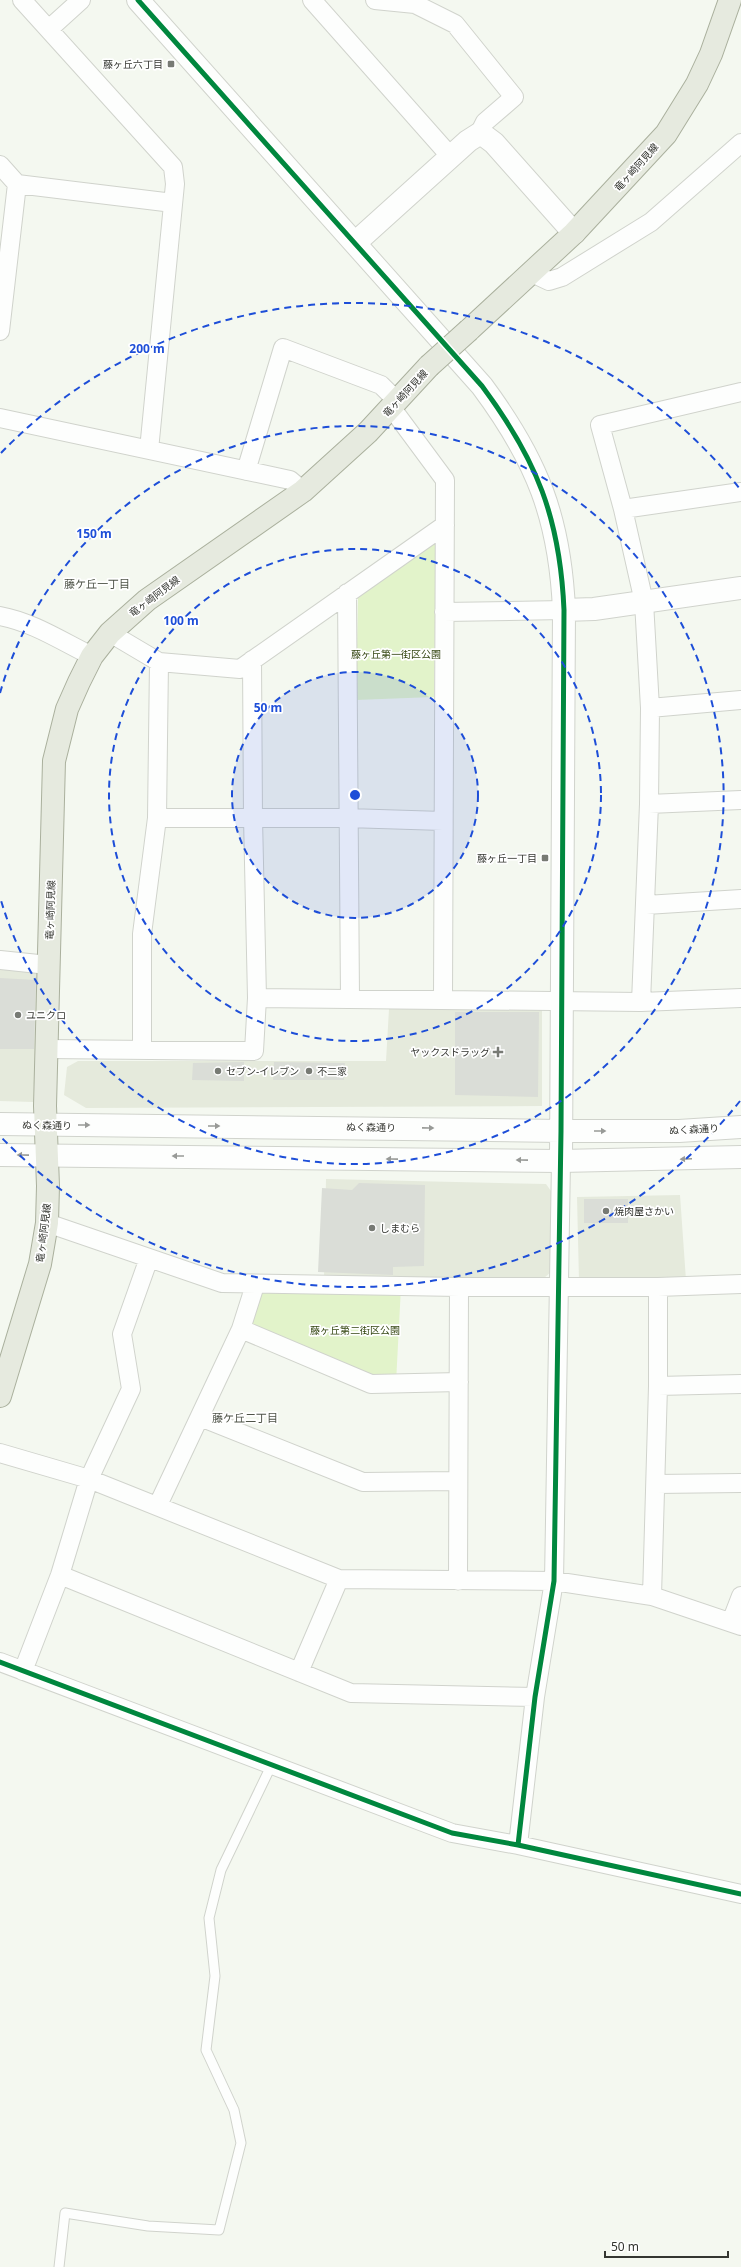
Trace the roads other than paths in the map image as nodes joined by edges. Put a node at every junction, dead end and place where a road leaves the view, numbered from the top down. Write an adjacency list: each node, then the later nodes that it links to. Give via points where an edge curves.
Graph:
1 (22, 0): 7 (street)
2 (81, 0): 7 (street)
3 (138, 0): 15 (street)
4 (312, 0): 10 (street)
5 (375, 0): 8 (street, via 416,4 455,24 514,97 485,122)
6 (730, 0): 14 (main road, 竜ヶ崎阿見線, via 712,54 670,127 646,157)
7 (49, 29): 13 (street, via 173,166 176,184)
8 (478, 134): 10 (street); 14 (street, via 494,143)
9 (741, 144): 17 (street, via 651,222 562,277 548,281)
10 (451, 157): 15 (street)
11 (0, 165): 12 (street)
12 (17, 184): 13 (street); 16 (street)
13 (173, 203): 22 (street)
14 (574, 233): 17 (main road, 竜ヶ崎阿見線)
15 (355, 243): 31 (street, via 482,386 510,426 532,465 546,498 556,534 563,581)
16 (5, 244): 18 (street)
17 (532, 273): 20 (main road, 竜ヶ崎阿見線, bridge, via 429,366)
18 (0, 331)
19 (741, 392): 26 (street, via 600,425)
20 (394, 404): 23 (street, via 381,385 283,348); 24 (main road, 竜ヶ崎阿見線, via 342,457); 27 (street, via 446,480)
21 (0, 418): 22 (street)
22 (149, 450): 23 (street)
23 (246, 471): 24 (street, via 290,480)
24 (303, 491): 34 (main road, 竜ヶ崎阿見線, via 147,600)
25 (741, 492): 26 (street)
26 (623, 509): 30 (street)
27 (445, 525): 29 (street); 32 (street)
28 (741, 588): 30 (street)
29 (347, 593): 36 (street); 44 (street)
30 (644, 602): 31 (street); 39 (street)
31 (564, 610): 32 (street); 54 (street)
32 (444, 612): 45 (street)
33 (0, 616): 35 (street, via 39,629)
34 (110, 632): 35 (main road, 竜ヶ崎阿見線); 37 (street)
35 (92, 656): 49 (main road, 竜ヶ崎阿見線, via 67,708 54,761)
36 (252, 660): 37 (street, via 240,669); 43 (street)
37 (159, 662): 42 (street)
38 (741, 700): 39 (street)
39 (650, 708): 41 (street)
40 (741, 800): 41 (street)
41 (649, 804): 47 (street)
42 (157, 818): 43 (street); 57 (street, via 142,934)
43 (254, 818): 44 (street); 50 (street)
44 (347, 818): 45 (street); 52 (street)
45 (443, 821): 53 (street)
46 (741, 899): 47 (street)
47 (646, 905): 55 (street)
48 (0, 960): 49 (street)
49 (48, 965): 56 (main road, 竜ヶ崎阿見線)
50 (257, 998): 52 (street); 57 (street, via 254,1051)
51 (741, 998): 55 (street)
52 (350, 999): 53 (street)
53 (443, 1000): 54 (street)
54 (561, 1001): 55 (street); 61 (street)
55 (642, 1002)
56 (46, 1049): 57 (street); 59 (main road, 竜ヶ崎阿見線)
57 (142, 1049)
58 (0, 1124): 59 (street, ぬく森通り)
59 (45, 1125): 61 (street, ぬく森通り, one-way to 61); 63 (main road, 竜ヶ崎阿見線)
60 (741, 1127): 61 (street, ぬく森通り, one-way to 60, via 679,1131)
61 (561, 1131): 65 (street)
62 (0, 1155): 63 (street, one-way to 62)
63 (47, 1156): 65 (street, one-way to 63); 66 (main road, 竜ヶ崎阿見線)
64 (741, 1157): 65 (street, one-way to 65)
65 (561, 1161): 70 (street)
66 (47, 1223): 67 (street); 77 (main road, 竜ヶ崎阿見線, via 36,1278)
67 (149, 1258): 69 (street, via 222,1283); 80 (street, via 122,1334 131,1389)
68 (741, 1284): 72 (street)
69 (255, 1285): 71 (street); 73 (street)
70 (558, 1286): 71 (street); 72 (street); 88 (street)
71 (459, 1287): 74 (street)
72 (658, 1287): 76 (street)
73 (241, 1329): 74 (street, via 371,1384); 78 (street)
74 (459, 1382): 81 (street)
75 (741, 1384): 76 (street)
76 (658, 1386): 83 (street)
77 (0, 1396)
78 (200, 1417): 81 (street, via 363,1482); 84 (street)
79 (0, 1452): 80 (street)
80 (89, 1479): 84 (street); 85 (street)
81 (457, 1481): 87 (street)
82 (741, 1483): 83 (street)
83 (656, 1484): 89 (street)
84 (158, 1505): 86 (street)
85 (60, 1575): 93 (street); 94 (street)
86 (339, 1579): 87 (street); 94 (street)
87 (458, 1581): 88 (street)
88 (554, 1581): 89 (street); 95 (street)
89 (652, 1596): 91 (street)
90 (741, 1596): 91 (street)
91 (736, 1624)
92 (0, 1662): 93 (street)
93 (23, 1671): 96 (street)
94 (299, 1672): 95 (street, via 351,1693)
95 (535, 1697): 97 (street)
96 (272, 1764): 97 (street, via 452,1833); 99 (lane, via 221,1870 209,1918 215,1976 206,2050 234,2110 241,2143 219,2230 148,2226 65,2213)
97 (518, 1845): 98 (street)
98 (741, 1894)
99 (59, 2267)

